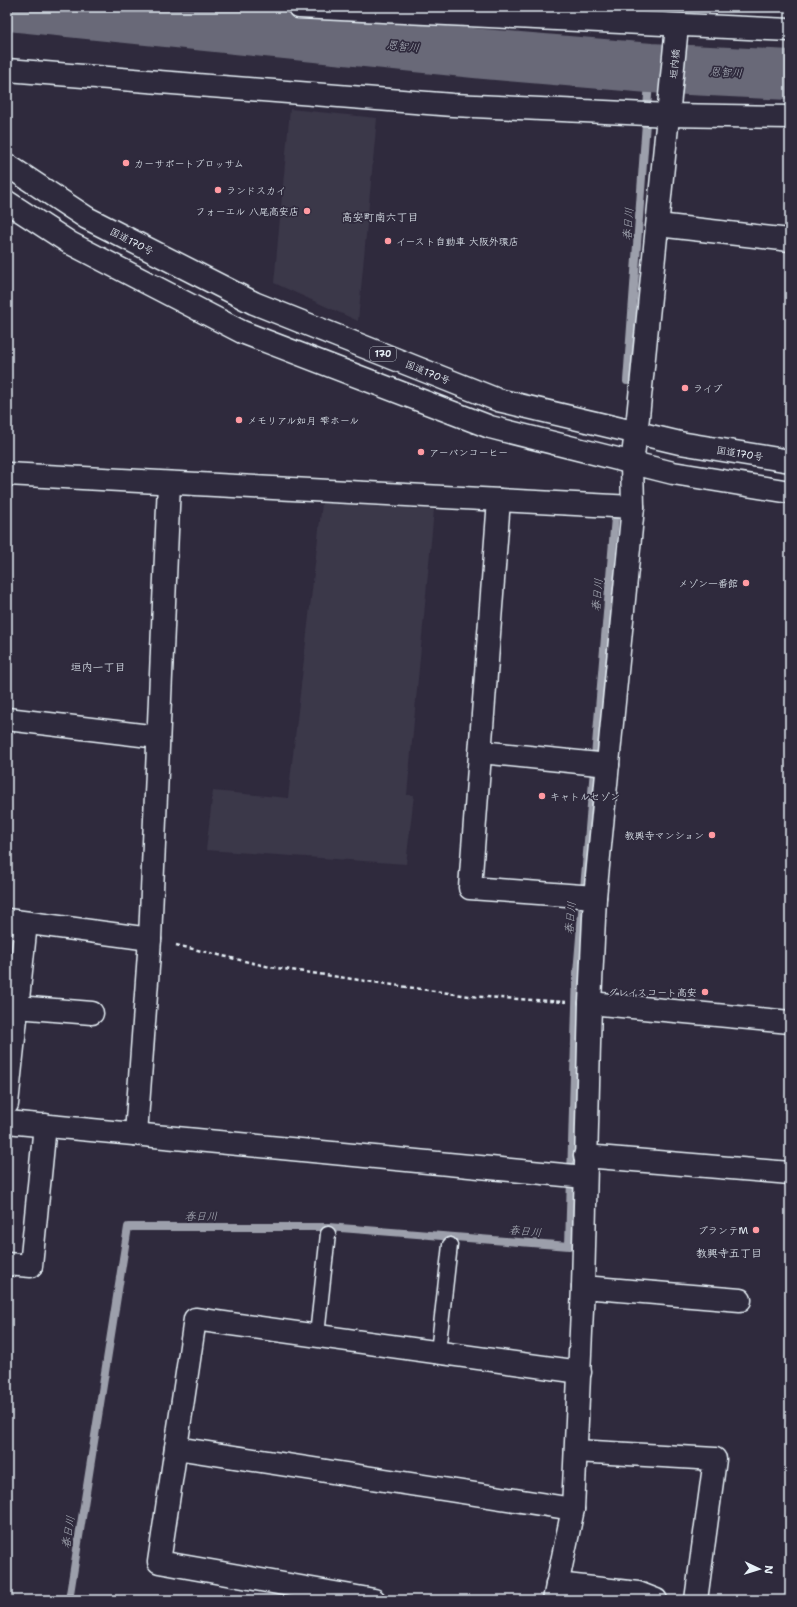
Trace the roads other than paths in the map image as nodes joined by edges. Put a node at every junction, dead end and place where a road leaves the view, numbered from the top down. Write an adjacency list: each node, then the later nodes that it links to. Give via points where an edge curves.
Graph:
1 (299, 7): 2 (main road)
2 (501, 12): 3 (main road)
3 (669, 19): 4 (main road); 6 (main road, 垣内橋)
4 (790, 30)
5 (7, 70): 6 (main road, via 453,105)
6 (658, 111): 7 (main road); 10 (main road, 垣内橋)
7 (790, 117)
8 (7, 165): 12 (main road, 国道170号 / 170, via 87,218 254,303 498,400)
9 (7, 202): 14 (main road, via 70,242 242,332 490,427)
10 (658, 225): 11 (main road); 12 (main road, 垣内橋)
11 (790, 240)
12 (636, 432): 13 (main road, 国道170号 / 170, via 680,443); 14 (main road, 垣内橋)
13 (790, 461)
14 (632, 463): 17 (main road, via 673,473); 19 (main road, 垣内橋)
15 (7, 474): 16 (main road)
16 (169, 483): 18 (main road); 21 (main road)
17 (790, 492)
18 (499, 500): 19 (main road); 22 (main road)
19 (633, 507): 23 (main road, 垣内橋)
20 (7, 719): 21 (main road)
21 (158, 736): 26 (main road)
22 (480, 752): 23 (main road); 24 (main road, via 470,888)
23 (608, 765): 24 (main road, 垣内橋)
24 (595, 897): 27 (main road, 垣内橋)
25 (16, 922): 26 (main road); 28 (main road)
26 (150, 939): 34 (main road)
27 (590, 1003): 30 (main road); 35 (main road, 垣内橋)
28 (17, 1007): 29 (main road); 31 (main road)
29 (92, 1013)
30 (790, 1022)
31 (7, 1104)
32 (7, 1122): 33 (main road)
33 (45, 1126): 34 (main road); 40 (main road, via 31,1266)
34 (136, 1134): 37 (main road)
35 (585, 1156): 36 (main road); 37 (main road, 垣内橋)
36 (790, 1173)
37 (575, 1177): 41 (main road, 垣内橋)
38 (328, 1234): 43 (lane)
39 (450, 1246): 44 (lane)
40 (7, 1264)
41 (583, 1287): 42 (main road); 45 (main road, 垣内橋)
42 (740, 1300)
43 (317, 1336): 44 (main road); 46 (main road, via 196,1319)
44 (438, 1352): 45 (main road)
45 (580, 1372): 47 (main road, 垣内橋)
46 (176, 1448): 48 (main road); 50 (main road, via 159,1562)
47 (576, 1451): 48 (main road, 垣内橋); 52 (main road, via 715,1459)
48 (573, 1509): 49 (main road, 垣内橋)
49 (556, 1592): 51 (main road, via 638,1593)
50 (374, 1600)
51 (656, 1600)
52 (696, 1600)

